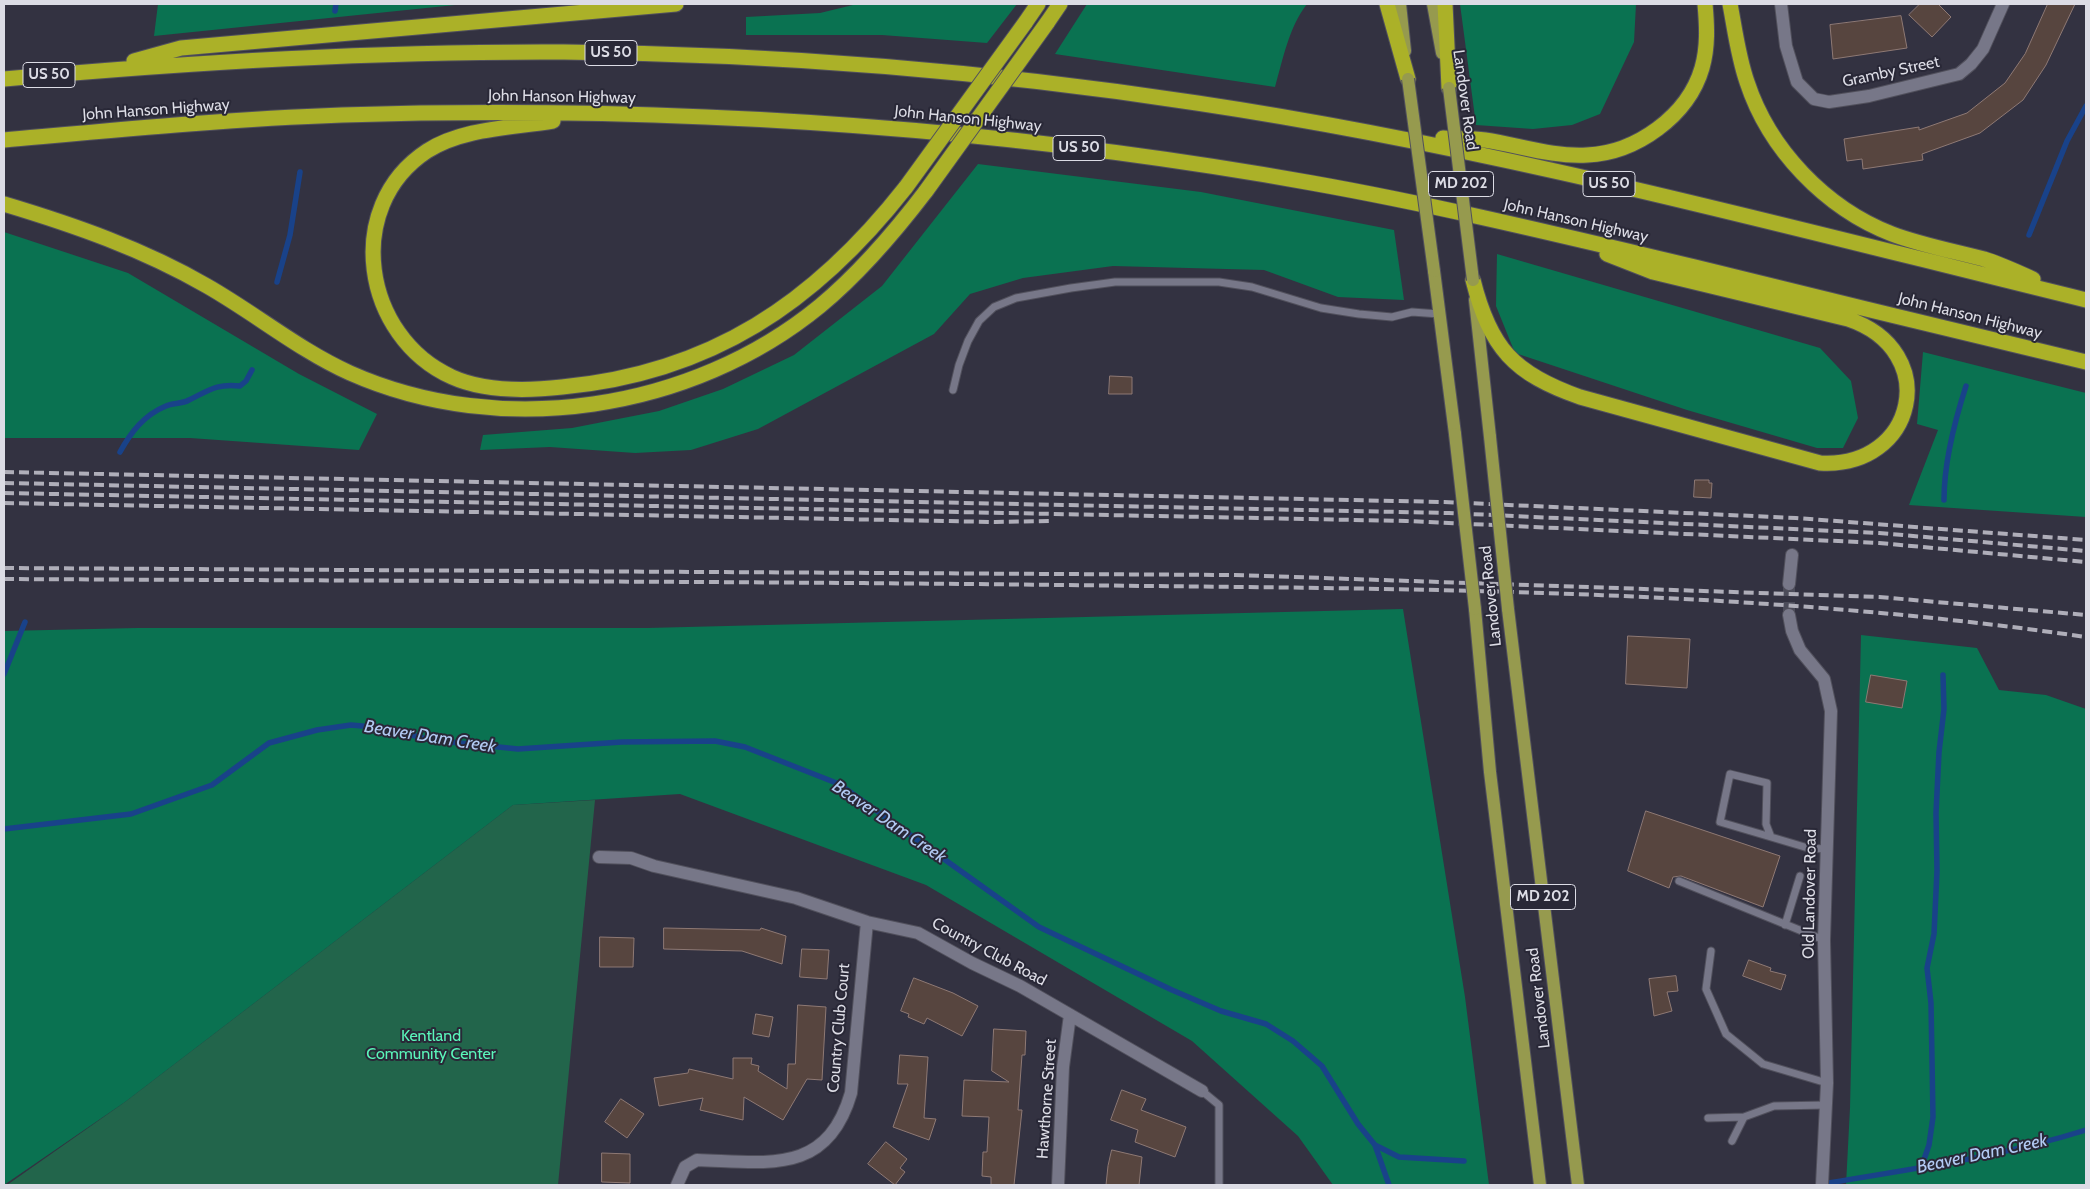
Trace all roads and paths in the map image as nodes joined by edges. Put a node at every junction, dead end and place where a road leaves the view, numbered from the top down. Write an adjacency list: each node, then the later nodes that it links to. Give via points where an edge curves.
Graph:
1 (676, 4): 12 (highway, via 181,48)
2 (1038, 4): 16 (highway, bridge, via 906,188 866,237 794,301 725,342 678,362 608,382 529,389 501,388 468,383 434,368 399,335 384,310 375,280 376,227 398,179 417,159 453,139)
3 (1060, 4): 19 (highway, bridge, via 926,191 885,243 840,289 798,323 750,352 691,379 646,393 573,407 474,406 424,398 352,374 311,353 178,270 112,240)
4 (1387, 4): 14 (highway)
5 (1400, 4): 14 (main road, Landover Road / MD 202)
6 (1433, 4): 15 (main road, Landover Road / MD 202)
7 (1446, 4): 15 (highway)
8 (1705, 4): 17 (highway, via 1706,48 1693,90 1670,118 1640,140 1607,153 1586,155 1544,152 1484,140)
9 (1730, 4): 22 (highway, via 1741,64 1754,101 1789,158 1820,190 1856,216 1891,234 1985,260)
10 (1781, 4): 11 (street, Gramby Street, via 1797,82 1814,99 1829,102 1869,96 1959,74 1983,49)
11 (2003, 4)
12 (94, 71): 13 (highway, US 50); 17 (highway, US 50, via 280,58 463,53 566,52 756,58 1030,81 1194,102)
13 (4, 79)
14 (1408, 79): 23 (main road, Landover Road / MD 202, bridge)
15 (1449, 88): 21 (main road, Landover Road / MD 202, bridge)
16 (602, 114): 18 (highway, John Hanson Highway / US 50, via 338,116); 20 (highway, John Hanson Highway / US 50, via 853,126 1121,153 1345,189)
17 (1394, 137): 22 (highway, US 50, via 1558,171)
18 (4, 140)
19 (4, 204)
20 (1550, 232): 21 (highway, via 1653,272 1848,319 1875,331 1896,352 1904,372 1907,395 1899,423 1882,445 1860,459 1847,463 1820,463 1580,397 1542,383 1510,358 1487,322); 24 (highway, John Hanson Highway / US 50)
21 (1473, 280): 49 (main road, Landover Road / MD 202, bridge, via 1508,609)
22 (2086, 300)
23 (1439, 314): 25 (lane, via 1412,312 1392,317 1360,314 1321,308 1252,286 1219,282 1115,282 1071,288 1016,298 994,308 979,321 968,341); 48 (main road, Landover Road / MD 202, bridge)
24 (2086, 362)
25 (953, 390)
26 (1792, 556): 27 (street)
27 (1789, 584)
28 (1789, 615): 30 (street, Old Landover Road, via 1796,641 1824,680 1830,699 1832,724)
29 (1771, 837): 29 (lane, via 1766,824 1767,782 1730,774 1720,822); 30 (lane, via 1808,848)
30 (1826, 849): 36 (street, Old Landover Road)
31 (599, 857): 34 (street, Country Club Road, via 631,858 796,898)
32 (1800, 876): 35 (lane)
33 (1678, 881): 35 (lane)
34 (867, 922): 38 (street, Country Club Road, via 918,933); 45 (street, Country Club Court, via 851,1093 846,1112 836,1128 811,1152 786,1161 698,1160 685,1167)
35 (1785, 924): 36 (lane)
36 (1824, 940): 39 (street, Old Landover Road)
37 (1711, 951): 39 (lane, via 1706,989 1726,1034 1763,1064)
38 (1070, 1015): 40 (street, Country Club Road); 46 (street, Hawthorne Street, via 1062,1082)
39 (1827, 1083): 41 (street, Old Landover Road)
40 (1202, 1091): 47 (lane, via 1219,1105)
41 (1827, 1105): 42 (lane, via 1774,1106); 50 (street, Old Landover Road)
42 (1744, 1117): 43 (lane); 44 (lane)
43 (1708, 1118)
44 (1732, 1141)
45 (677, 1185)
46 (1058, 1185)
47 (1219, 1185)
48 (1540, 1185)
49 (1578, 1185)
50 (1822, 1185)

